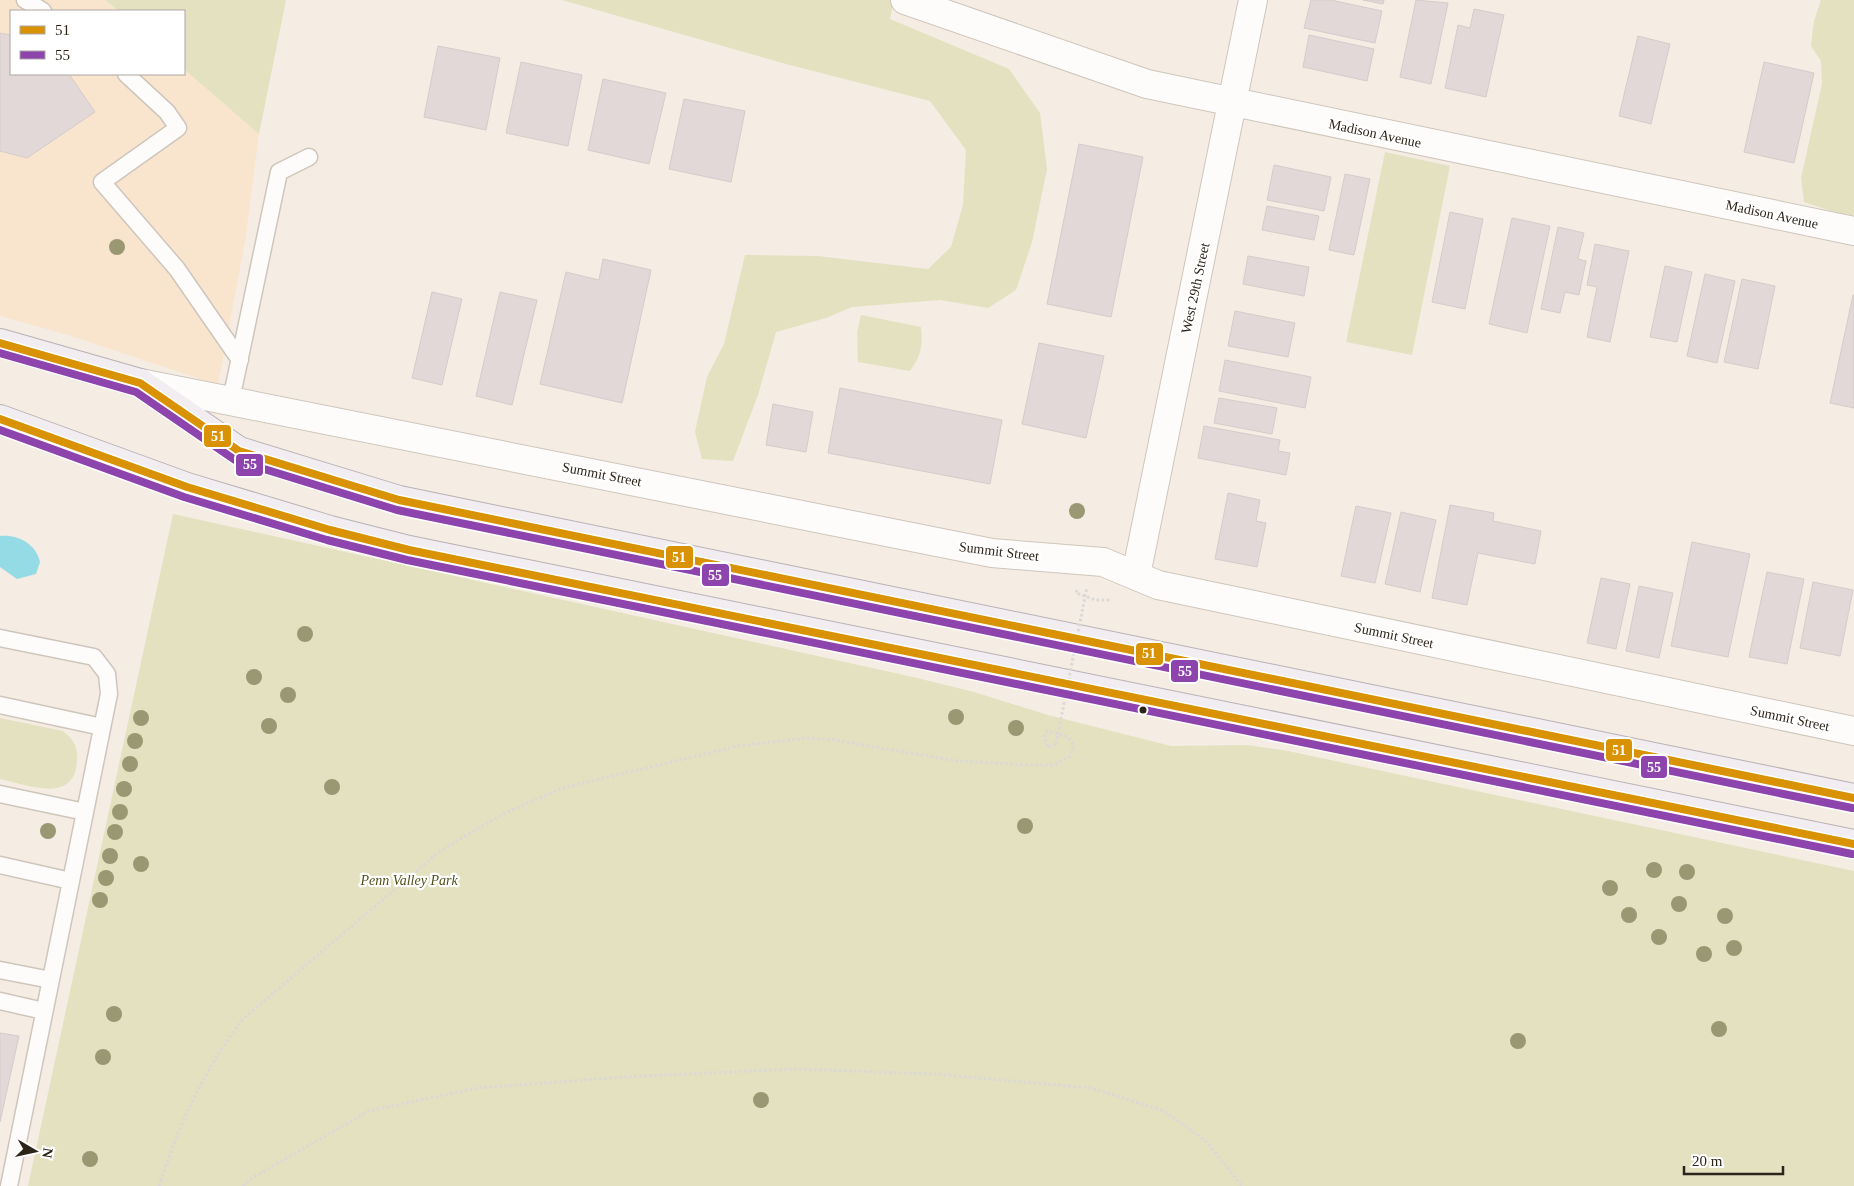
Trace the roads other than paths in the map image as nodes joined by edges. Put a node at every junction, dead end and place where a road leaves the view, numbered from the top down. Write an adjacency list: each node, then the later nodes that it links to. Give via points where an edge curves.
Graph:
1 (25, 0): 4 (lane)
2 (905, 0): 6 (street, Madison Avenue, via 1147,84)
3 (1252, 0): 6 (street, West 29th Street)
4 (41, 10)
5 (127, 75): 10 (lane, via 167,112 178,128 102,182 177,269)
6 (1232, 104): 8 (street, Madison Avenue); 14 (street, West 29th Street)
7 (309, 158): 10 (lane, via 279,172)
8 (1854, 231)
9 (0, 343): 11 (main road)
10 (240, 360): 12 (lane)
11 (140, 383): 12 (street, Summit Street); 20 (main road, via 239,451 399,500)
12 (232, 400): 14 (street, Summit Street, via 992,553 1103,562)
13 (0, 419): 22 (main road, via 187,486 330,530 409,550)
14 (1136, 575): 18 (street, Summit Street, via 1158,586)
15 (0, 638): 17 (lane, via 94,656 107,674 109,694)
16 (0, 705): 17 (lane)
17 (102, 727): 21 (lane)
18 (1854, 731)
19 (0, 794): 21 (lane)
20 (1854, 798)
21 (85, 812): 24 (lane)
22 (1854, 844)
23 (0, 866): 24 (lane)
24 (71, 881): 26 (lane)
25 (0, 970): 26 (lane)
26 (51, 980): 28 (lane)
27 (0, 1001): 28 (lane)
28 (44, 1010): 29 (lane)
29 (9, 1186)

